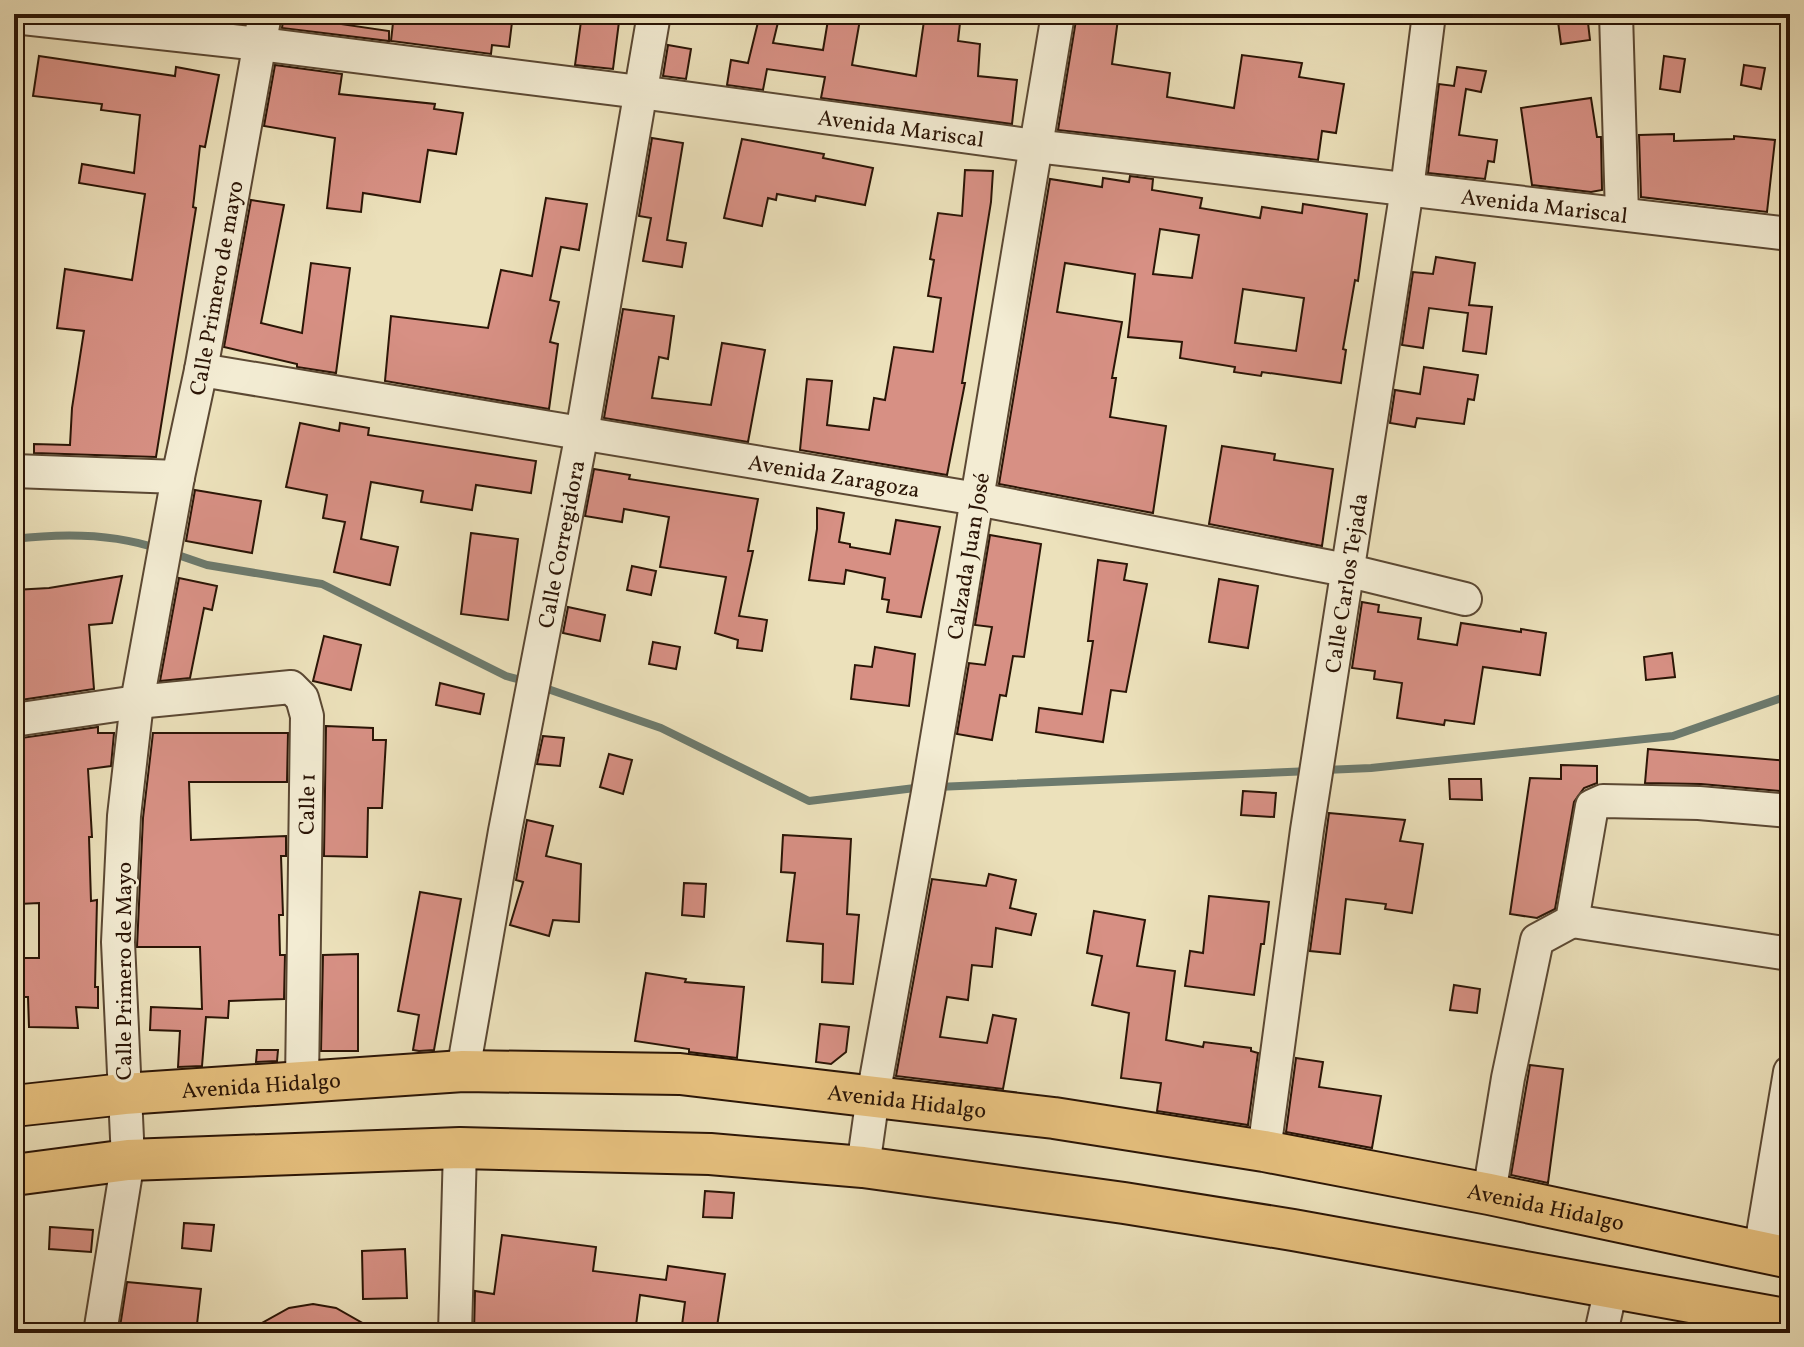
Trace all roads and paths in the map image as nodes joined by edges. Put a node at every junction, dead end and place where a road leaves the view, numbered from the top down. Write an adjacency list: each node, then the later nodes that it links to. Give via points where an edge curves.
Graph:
1 (654, 14): 7 (street, Calle Corregidora)
2 (1058, 14): 8 (street, Calzada Juan José)
3 (1429, 14): 9 (street, Calle Carlos Tejada)
4 (1616, 14): 10 (street)
5 (14, 17): 6 (street, Avenida Mariscal)
6 (262, 29): 7 (street, Avenida Mariscal); 12 (street, Calle Primero de mayo)
7 (640, 92): 8 (street, Avenida Mariscal); 13 (street, Calle Corregidora)
8 (1035, 146): 9 (street, Avenida Mariscal); 16 (street, Calzada Juan José)
9 (1407, 189): 10 (street, Avenida Mariscal); 18 (street, Calle Carlos Tejada)
10 (1622, 214): 11 (street, Avenida Mariscal)
11 (1790, 234)
12 (201, 370): 13 (street, Avenida Zaragoza); 15 (street, Calle Primero de mayo)
13 (582, 433): 16 (street, Avenida Zaragoza); 25 (street, Calle Corregidora)
14 (14, 471): 15 (street)
15 (178, 477): 17 (street, Calle Primero de mayo)
16 (977, 499): 18 (street, Avenida Zaragoza); 29 (street, Calzada Juan José)
17 (162, 562): 20 (street, Calle Primero de Mayo)
18 (1346, 570): 19 (street, Avenida Zaragoza); 32 (street, Calle Carlos Tejada)
19 (1465, 599)
20 (137, 702): 21 (street); 27 (street, Calle 1, via 291,687 302,698 307,716); 28 (street, Calle Primero de Mayo, via 118,942)
21 (14, 720)
22 (1790, 811): 23 (street, via 1699,803 1603,801 1592,806)
23 (1572, 921): 24 (street); 36 (street, via 1537,940)
24 (1790, 954)
25 (463, 1071): 27 (main road, Avenida Hidalgo); 29 (main road, Avenida Hidalgo, via 680,1074)
26 (1790, 1072): 37 (street)
27 (302, 1082): 28 (main road, Avenida Hidalgo)
28 (124, 1094): 30 (main road, Avenida Hidalgo); 33 (street, Calle Primero de Mayo)
29 (873, 1096): 32 (main road, Avenida Hidalgo); 34 (street, Calzada Juan José)
30 (14, 1106)
31 (460, 1148): 33 (main road); 34 (main road, via 710,1154); 41 (street)
32 (1264, 1151): 36 (main road, Avenida Hidalgo)
33 (128, 1160): 35 (main road); 40 (street, Calle Primero de Mayo)
34 (863, 1167): 38 (main road, via 1293,1230)
35 (14, 1175)
36 (1489, 1194): 37 (main road, Avenida Hidalgo)
37 (1775, 1255)
38 (1611, 1288): 39 (main road); 42 (street)
39 (1763, 1322)
40 (100, 1333)
41 (455, 1333)
42 (1601, 1333)

